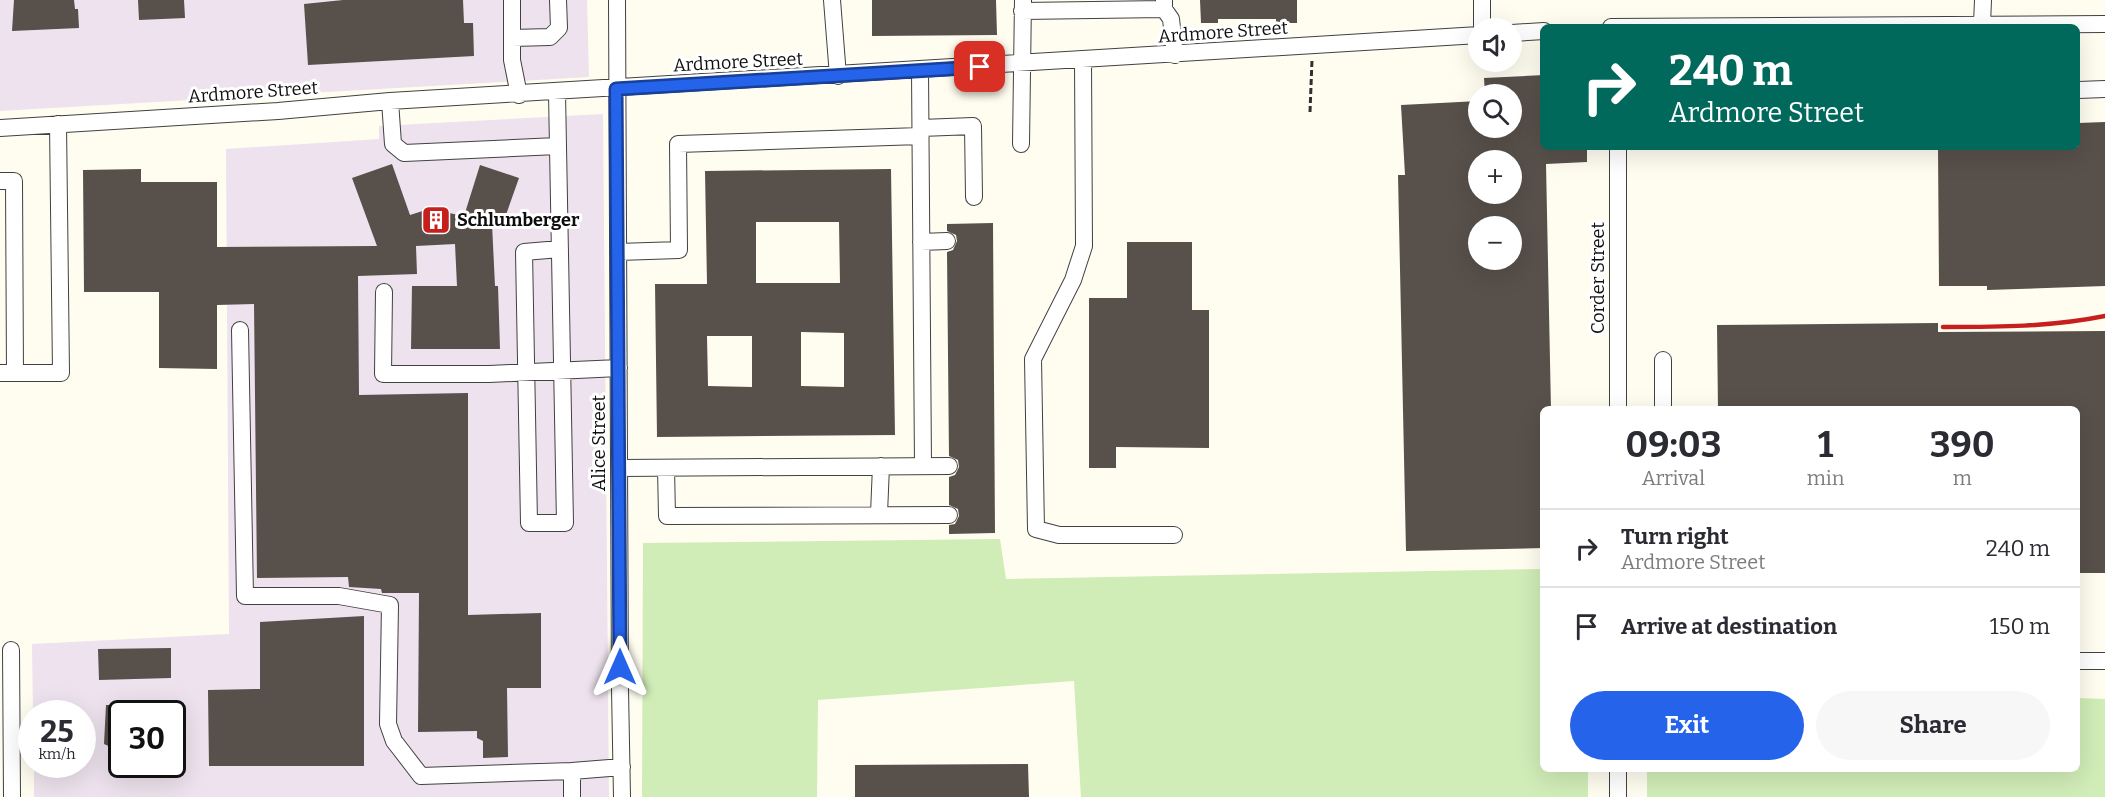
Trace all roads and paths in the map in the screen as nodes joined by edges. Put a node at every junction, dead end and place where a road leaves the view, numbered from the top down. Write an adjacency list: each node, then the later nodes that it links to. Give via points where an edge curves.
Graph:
1 (512, 0): 16 (street)
2 (558, 0): 16 (street, via 559,28 550,37)
3 (617, 0): 23 (street, Alice Street)
4 (832, 0): 22 (street)
5 (1482, 0): 10 (street)
6 (1983, 0): 11 (street)
7 (1164, 4): 9 (street, via 1145,9); 18 (street, via 1172,19)
8 (1022, 5): 9 (street); 20 (street)
9 (1052, 5)
10 (1482, 18)
11 (1982, 24): 12 (street)
12 (2105, 24)
13 (1540, 31): 14 (street)
14 (1522, 32)
15 (1468, 36): 17 (street, Ardmore Street)
16 (512, 38): 27 (street)
17 (1312, 46): 18 (street, Ardmore Street); 29 (path)
18 (1175, 55): 19 (street, Ardmore Street)
19 (1083, 60): 20 (street, Ardmore Street); 58 (street, via 1084,246 1073,280 1033,359 1036,529 1059,535)
20 (1020, 64): 21 (street, Ardmore Street); 33 (street)
21 (920, 71): 22 (street, Ardmore Street); 32 (street)
22 (838, 76): 23 (street, Ardmore Street)
23 (616, 89): 26 (street, Ardmore Street); 41 (street, Alice Street)
24 (2105, 89): 25 (street)
25 (2080, 90)
26 (557, 93): 27 (street, Ardmore Street); 34 (street)
27 (519, 95): 28 (street, Ardmore Street)
28 (390, 101): 30 (street, Ardmore Street); 34 (street, via 393,144 404,153)
29 (1310, 112)
30 (58, 124): 31 (street, Ardmore Street); 47 (street, via 61,373)
31 (0, 128)
32 (920, 132): 37 (street, via 973,126); 39 (street); 41 (street, via 678,144 679,250)
33 (1022, 144)
34 (557, 146): 40 (street)
35 (1618, 150): 49 (street, Corder Street)
36 (0, 181): 47 (street, via 14,181)
37 (974, 198)
38 (947, 242): 39 (street)
39 (921, 243): 51 (street)
40 (560, 249): 46 (street); 48 (street, via 524,252)
41 (618, 252): 45 (street, Alice Street)
42 (384, 292): 48 (street, via 383,374)
43 (240, 330): 63 (street, via 245,596 339,596 390,605 388,724 394,741 421,776)
44 (1664, 360): 50 (street)
45 (619, 368): 46 (street); 54 (street, Alice Street)
46 (562, 372): 48 (street); 48 (street, via 565,523 529,523)
47 (7, 373)
48 (526, 373)
49 (1618, 406)
50 (1663, 406)
51 (922, 465): 52 (street); 53 (street)
52 (881, 466): 55 (street); 56 (street)
53 (949, 466)
54 (619, 468): 55 (street); 62 (street, Alice Street)
55 (666, 468): 56 (street, via 667,516)
56 (879, 514): 57 (street)
57 (949, 515)
58 (1174, 535)
59 (11, 650): 65 (street)
60 (2080, 661): 61 (street)
61 (2105, 661)
62 (622, 767): 63 (street); 67 (street, Alice Street)
63 (572, 771): 66 (street)
64 (1618, 772): 68 (street)
65 (12, 797)
66 (572, 797)
67 (622, 797)
68 (1618, 797)

